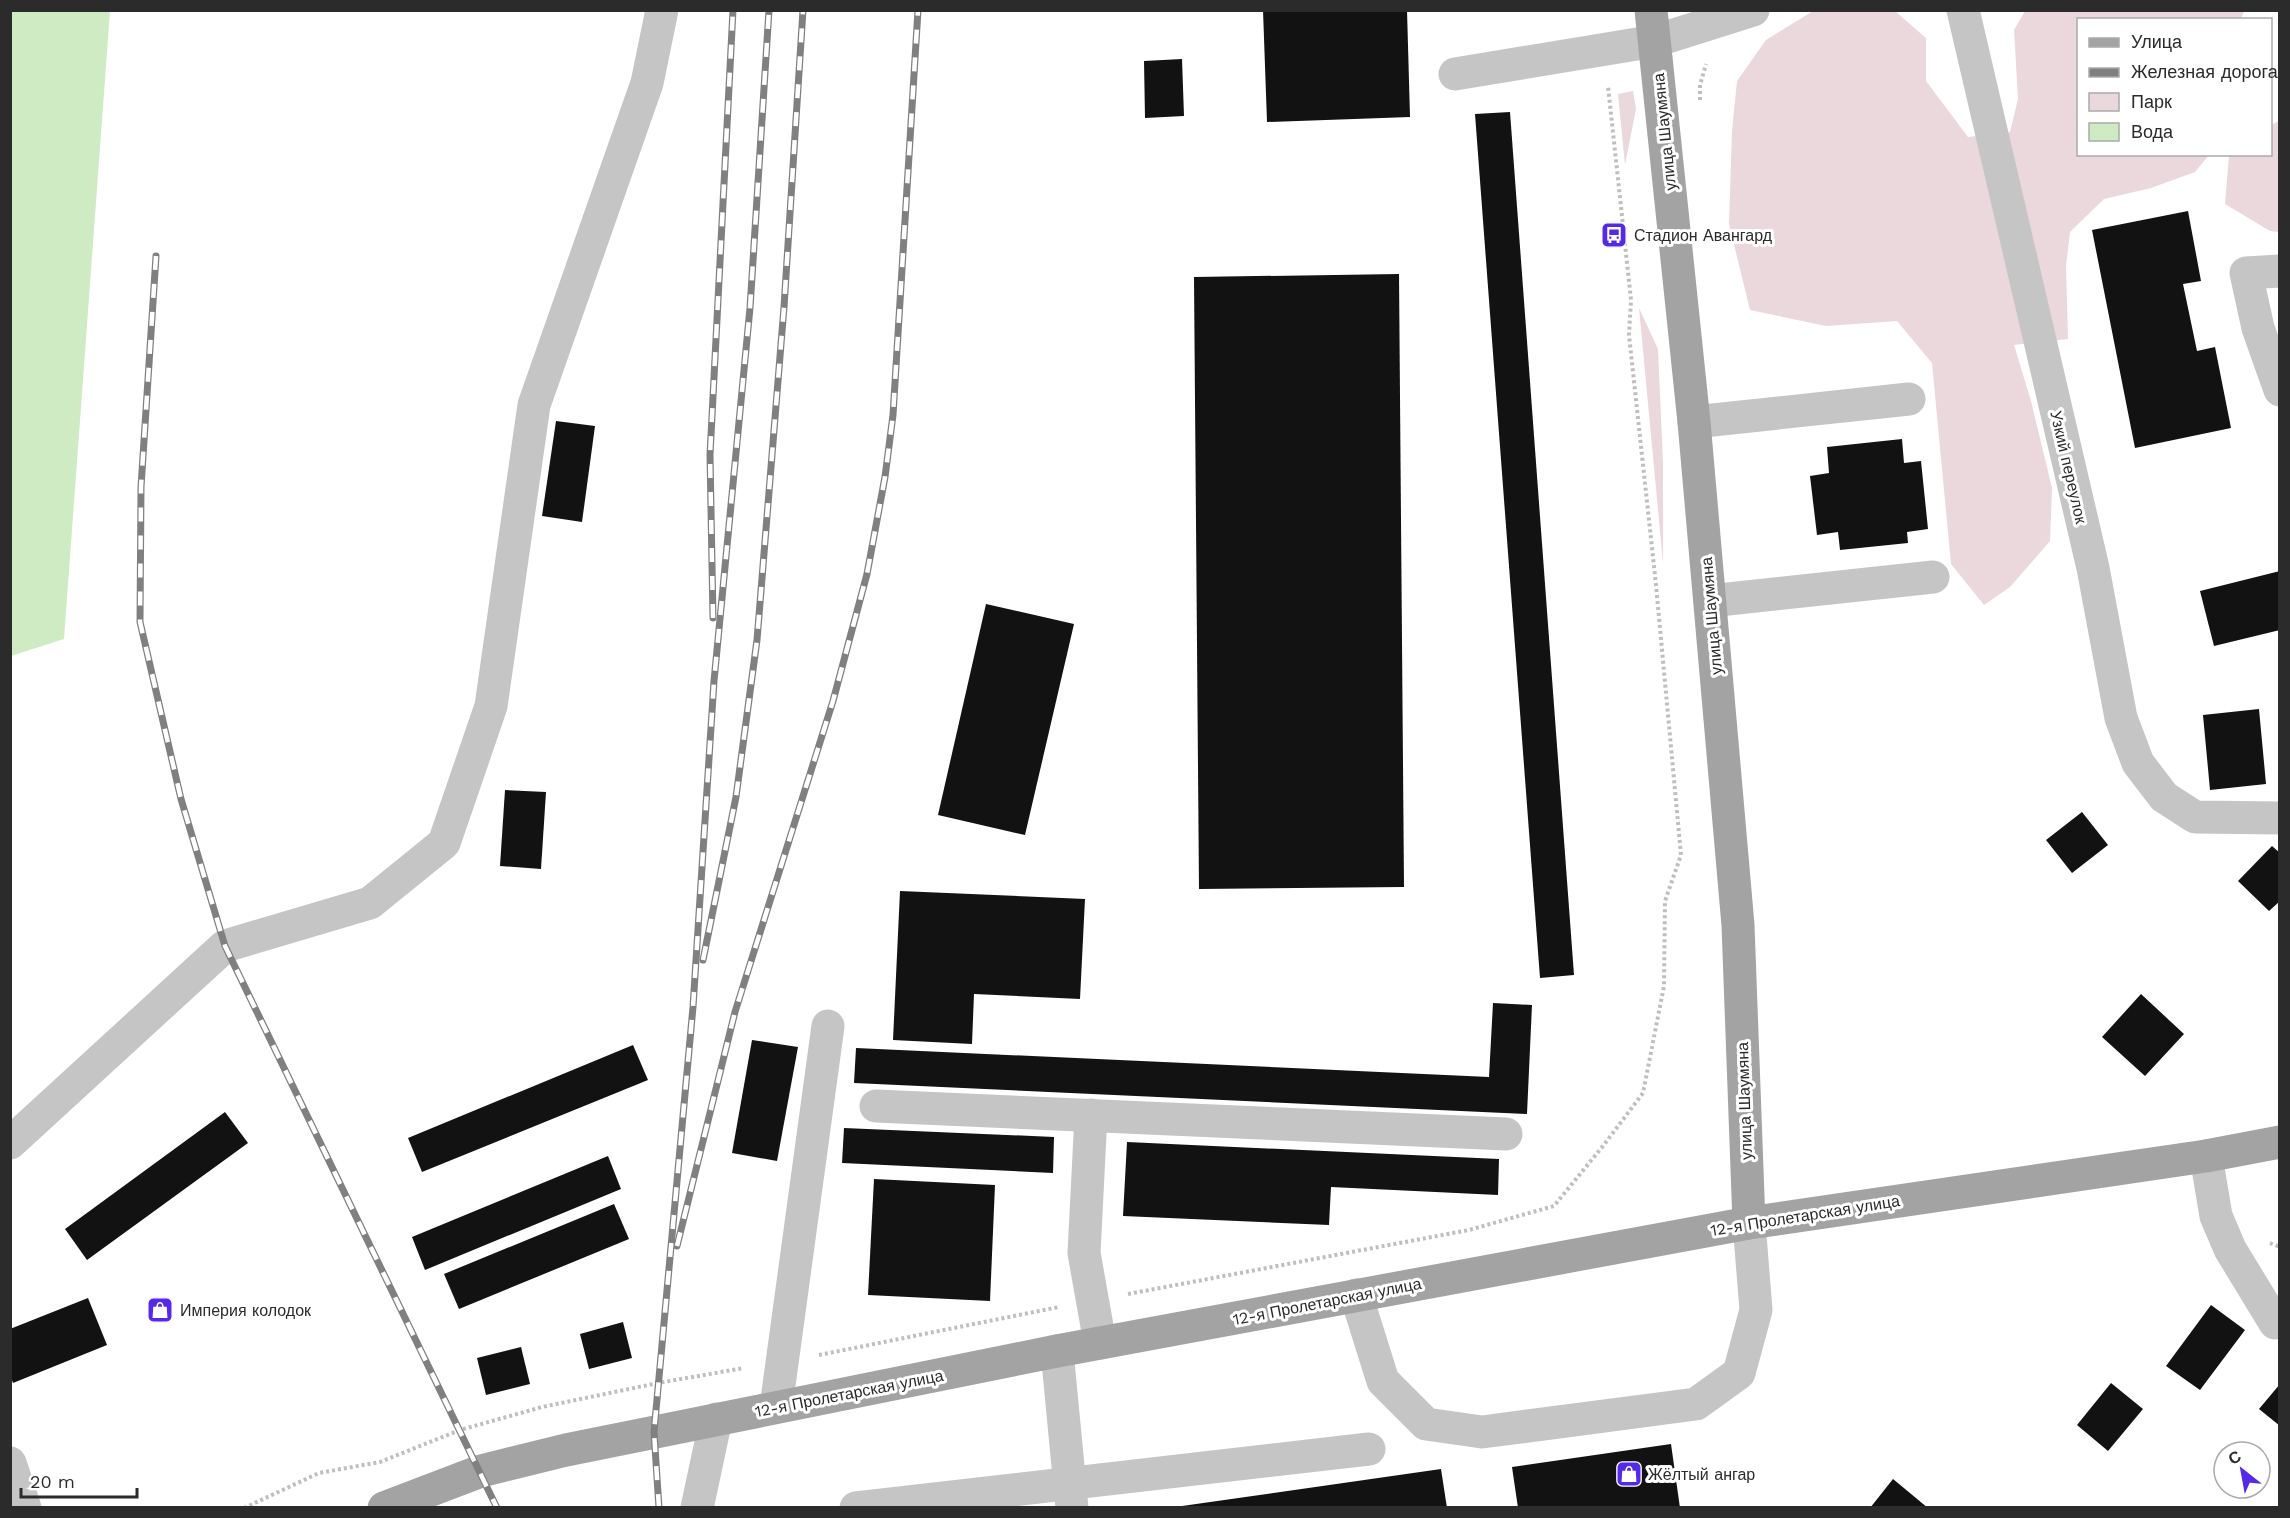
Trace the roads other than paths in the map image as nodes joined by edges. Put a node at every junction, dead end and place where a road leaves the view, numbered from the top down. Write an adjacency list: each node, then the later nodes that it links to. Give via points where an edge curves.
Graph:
1 (662, 10): 18 (street, via 647,83 534,405 491,706 444,843 370,903 225,946)
2 (1753, 10): 4 (street, via 1718,21)
3 (1962, 10): 12 (street, Узкий переулок, via 2093,568 2121,718 2138,763 2164,797 2195,818)
4 (1653, 26): 5 (street, via 1604,49); 9 (main road, улица Шаумяна)
5 (1455, 74)
6 (2280, 270): 7 (street, via 2246,273 2258,328)
7 (2280, 390)
8 (1909, 399): 9 (street)
9 (1694, 422): 11 (main road, улица Шаумяна)
10 (1933, 577): 11 (street)
11 (1710, 601): 20 (main road, улица Шаумяна, via 1737,925)
12 (2280, 818)
13 (828, 1026): 25 (street)
14 (876, 1106): 15 (street)
15 (1090, 1115): 16 (street); 23 (street, via 1084,1253)
16 (1506, 1134)
17 (2280, 1142): 19 (main road, 12-я Пролетарская улица)
18 (10, 1143)
19 (2206, 1156): 20 (main road, 12-я Пролетарская улица); 22 (street, via 2216,1216 2230,1249)
20 (1749, 1223): 21 (main road, 12-я Пролетарская улица); 21 (street, via 1756,1310 1740,1373 1696,1404 1482,1432 1426,1424 1383,1381)
21 (1356, 1295): 23 (main road, 12-я Пролетарская улица)
22 (2275, 1323)
23 (1100, 1342): 24 (main road, 12-я Пролетарская улица)
24 (1057, 1351): 25 (main road, 12-я Пролетарская улица); 29 (street)
25 (776, 1407): 26 (main road, 12-я Пролетарская улица)
26 (716, 1419): 31 (main road, 12-я Пролетарская улица, via 480,1472); 32 (street)
27 (1369, 1449): 29 (street)
28 (10, 1463): 30 (street)
29 (1070, 1495): 33 (street)
30 (25, 1508)
31 (384, 1508)
32 (697, 1508)
33 (856, 1508)

